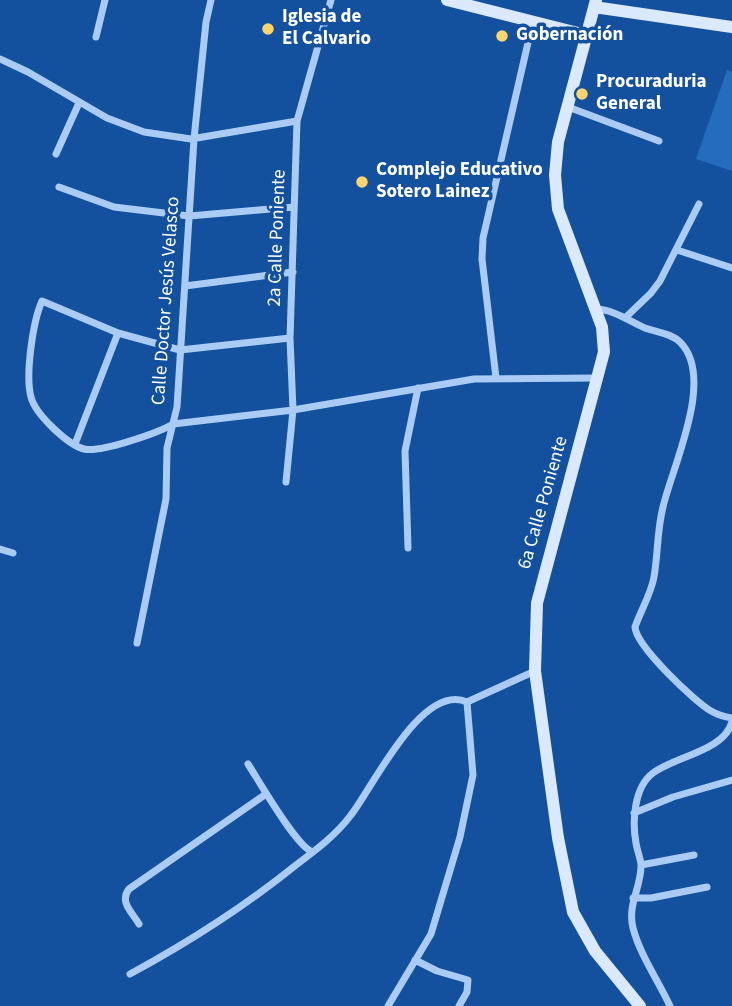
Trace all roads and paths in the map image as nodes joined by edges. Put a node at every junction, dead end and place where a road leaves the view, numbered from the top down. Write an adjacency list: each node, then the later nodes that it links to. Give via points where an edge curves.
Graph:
1 (105, 0): 10 (street)
2 (211, 0): 15 (street, Calle Doctor Jesús Velasco)
3 (331, 0): 14 (street, 2a Calle Poniente)
4 (447, 0): 5 (street)
5 (462, 2): 7 (street)
6 (595, 4): 8 (street); 9 (street, 6a Calle Poniente)
7 (533, 20): 9 (street); 31 (street, via 483,238)
8 (732, 27)
9 (586, 35): 13 (street, 6a Calle Poniente)
10 (96, 37)
11 (0, 59): 12 (street)
12 (79, 103): 15 (street, via 144,132); 17 (street)
13 (568, 107): 16 (street); 26 (street, 6a Calle Poniente, via 556,159 557,201)
14 (297, 121): 15 (street); 20 (street, 2a Calle Poniente)
15 (194, 139): 21 (street, Calle Doctor Jesús Velasco)
16 (659, 141)
17 (56, 154)
18 (59, 187): 21 (street, via 114,207)
19 (699, 204): 22 (street)
20 (294, 207): 21 (street); 24 (street, 2a Calle Poniente)
21 (189, 216): 25 (street, Calle Doctor Jesús Velasco)
22 (677, 250): 23 (street); 27 (street, via 651,293)
23 (732, 268)
24 (293, 272): 25 (street); 29 (street, 2a Calle Poniente)
25 (185, 286): 30 (street, Calle Doctor Jesús Velasco)
26 (595, 309): 27 (street); 32 (street, 6a Calle Poniente, via 604,340)
27 (625, 318): 44 (street, via 682,344 690,363 692,390 687,428 663,506 654,578 635,632 682,688 714,713)
28 (118, 333): 30 (street); 36 (street); 36 (street, via 43,301 36,315 30,397 36,410)
29 (290, 338): 30 (street); 34 (street, 2a Calle Poniente)
30 (180, 351): 35 (street, Calle Doctor Jesús Velasco)
31 (496, 378): 32 (street); 33 (street)
32 (598, 378): 42 (street, 6a Calle Poniente, via 537,603)
33 (418, 388): 34 (street); 38 (street, via 405,451)
34 (293, 410): 35 (street); 37 (street, 2a Calle Poniente)
35 (173, 424): 36 (street, via 155,434 95,450); 41 (street, Calle Doctor Jesús Velasco, via 167,448 166,499)
36 (75, 444)
37 (286, 482)
38 (408, 548)
39 (0, 549): 40 (street)
40 (13, 553)
41 (136, 643)
42 (535, 671): 43 (street); 61 (street, 6a Calle Poniente, via 573,912 595,951)
43 (467, 702): 49 (street, via 450,699 425,713 398,743 350,817); 55 (street, via 473,766 467,811 434,926)
44 (732, 720): 48 (street, via 722,739 650,775)
45 (248, 764): 47 (street)
46 (732, 780): 48 (street)
47 (266, 794): 49 (street, via 302,845); 54 (street, via 129,889 125,902)
48 (634, 813): 51 (street)
49 (313, 852): 56 (street, via 243,907)
50 (694, 855): 51 (street)
51 (641, 865): 53 (street)
52 (707, 887): 53 (street)
53 (633, 898): 62 (street, via 632,925)
54 (139, 924)
55 (415, 960): 57 (street); 60 (street, via 468,980)
56 (130, 974)
57 (393, 996): 58 (street); 59 (street)
58 (388, 1006)
59 (397, 1006)
60 (459, 1006)
61 (640, 1006)
62 (670, 1006)

